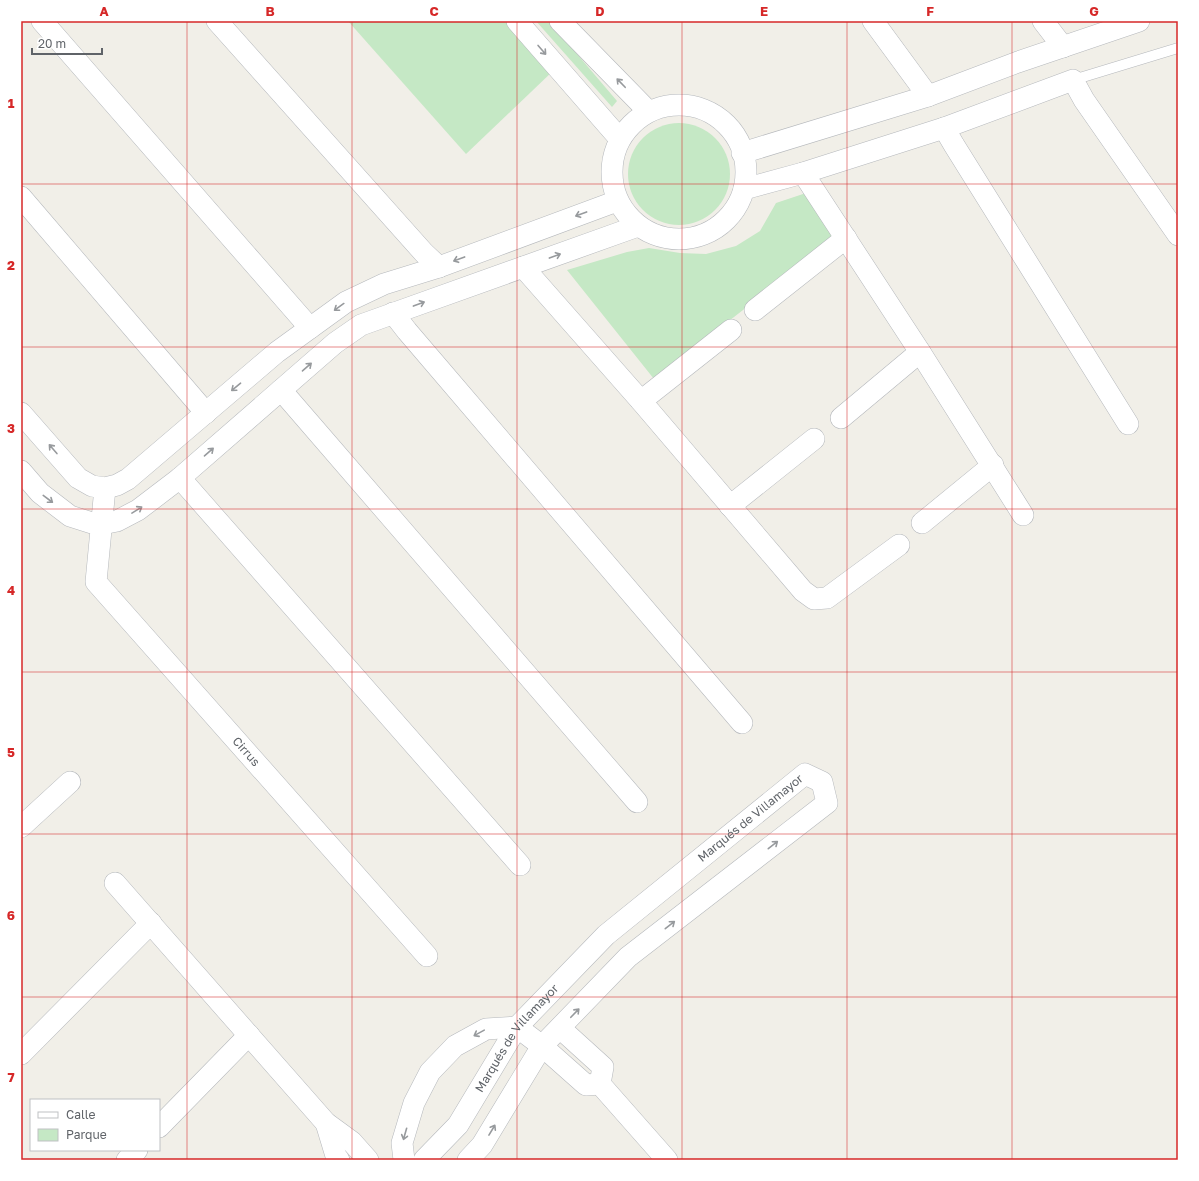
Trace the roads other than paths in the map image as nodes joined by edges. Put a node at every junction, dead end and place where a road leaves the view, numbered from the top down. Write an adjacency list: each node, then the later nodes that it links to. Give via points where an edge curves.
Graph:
1 (42, 21): 27 (street)
2 (217, 21): 23 (street)
3 (517, 21): 14 (street, one-way to 14)
4 (560, 21): 12 (street, one-way to 4)
5 (873, 21): 11 (street)
6 (1043, 21): 8 (street)
7 (1139, 21): 8 (street)
8 (1063, 47): 11 (street)
9 (1178, 48): 10 (lane)
10 (1073, 80): 13 (street); 21 (street, via 1084,100)
11 (928, 96): 15 (street)
12 (648, 111): 14 (street, via 632,123); 15 (street, via 673,104 699,108 722,120)
13 (944, 128): 16 (street); 35 (street)
14 (619, 138): 19 (street, via 613,170)
15 (742, 153): 17 (street, via 746,164)
16 (803, 173): 17 (street); 22 (street)
17 (744, 189): 20 (street, via 737,206 725,221 710,232 692,238 673,239 655,235)
18 (21, 197): 33 (street)
19 (617, 201): 20 (street); 23 (street, one-way to 23)
20 (638, 226): 24 (street, one-way to 20)
21 (1178, 234)
22 (846, 238): 25 (street); 29 (street)
23 (439, 267): 27 (street, one-way to 27, via 384,284 346,302)
24 (523, 267): 26 (street, one-way to 24); 31 (street)
25 (755, 310)
26 (393, 314): 30 (street, one-way to 26, via 335,343 361,325); 46 (street)
27 (310, 328): 33 (street, one-way to 33, via 277,352)
28 (731, 330): 31 (street)
29 (920, 352): 34 (street); 37 (street)
30 (280, 390): 39 (street, one-way to 30); 48 (street)
31 (641, 401): 41 (street)
32 (21, 413): 40 (street, one-way to 32, via 92,486 78,478)
33 (206, 413): 40 (street, via 128,479)
34 (841, 418)
35 (1128, 424)
36 (814, 440): 41 (street)
37 (993, 465): 42 (street); 43 (street)
38 (21, 471): 44 (street, one-way to 44, via 40,493 70,516 92,523)
39 (180, 478): 44 (street, one-way to 39, via 138,510); 50 (street)
40 (105, 488): 44 (street, Cirrus)
41 (730, 506): 45 (street, via 803,592 814,599 827,598)
42 (1023, 515)
43 (922, 523)
44 (101, 530): 53 (street, Cirrus, via 96,582)
45 (899, 545)
46 (742, 723)
47 (70, 782): 49 (street)
48 (638, 802)
49 (21, 827)
50 (520, 865)
51 (115, 883): 52 (street)
52 (150, 923): 56 (street); 58 (street)
53 (427, 956)
54 (517, 1027): 55 (street, Marqués de Villamayor, one-way to 54, via 628,958 827,803 822,782 806,774 799,779 606,935); 57 (street); 67 (street, one-way to 67, via 486,1029 455,1046 430,1072 414,1103 402,1143); 68 (street, Marqués de Villamayor, via 458,1125)
55 (560, 1028): 57 (street, Marqués de Villamayor); 59 (street, via 603,1067)
56 (249, 1035): 60 (street); 61 (street)
57 (542, 1046): 59 (street, via 586,1085); 69 (street, Marqués de Villamayor, one-way to 57, via 482,1145)
58 (21, 1054)
59 (600, 1084): 70 (street)
60 (326, 1123): 62 (street); 64 (street)
61 (160, 1126)
62 (352, 1142): 64 (street); 66 (street)
63 (136, 1151): 65 (street)
64 (336, 1159)
65 (127, 1160)
66 (368, 1160)
67 (404, 1160)
68 (424, 1160)
69 (468, 1160)
70 (667, 1160)

